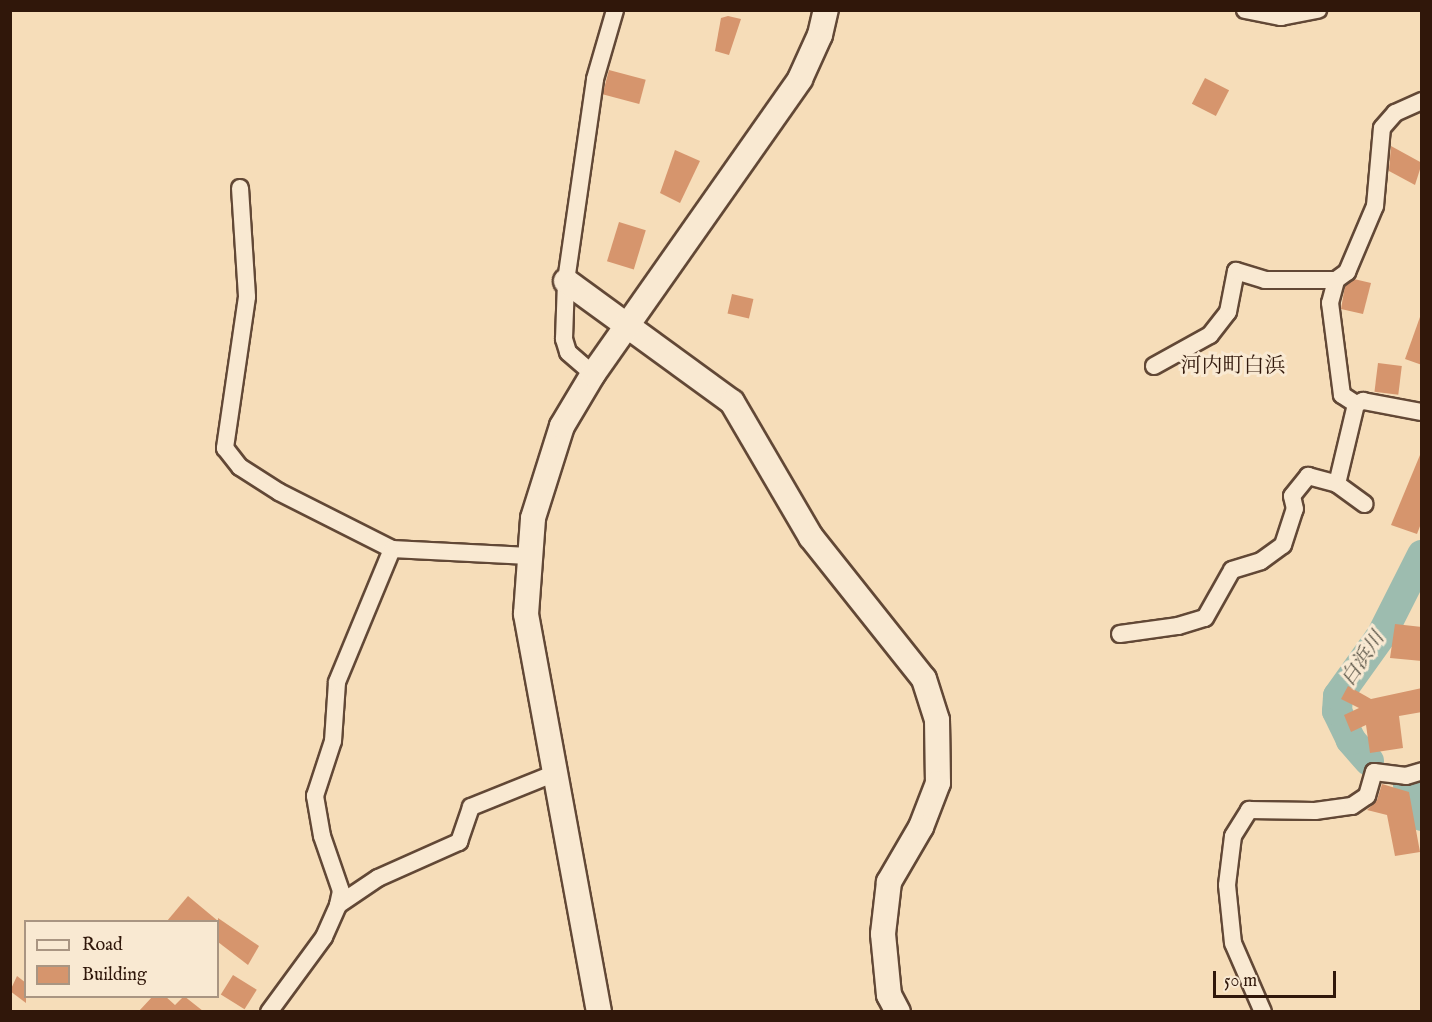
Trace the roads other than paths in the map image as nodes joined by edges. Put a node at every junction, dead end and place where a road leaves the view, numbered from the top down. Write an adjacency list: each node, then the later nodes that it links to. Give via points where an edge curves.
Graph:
1 (615, 10): 8 (street, via 596,79)
2 (826, 10): 9 (street, via 820,35 800,79)
3 (1245, 10): 4 (street, via 1281,17)
4 (1318, 10)
5 (1422, 101): 7 (street, via 1395,113 1382,128 1375,206 1347,272)
6 (240, 188): 16 (street, via 247,297 225,448 240,467 279,492)
7 (1336, 280): 10 (street, via 1265,280 1236,271 1228,312 1210,335); 12 (street, via 1330,303 1342,395)
8 (566, 281): 9 (street); 11 (street, via 564,339 568,352)
9 (626, 327): 11 (street); 24 (street, via 732,402 811,537 924,680 937,720 938,783 921,827 889,882 883,934 889,994)
10 (1154, 366)
11 (593, 374): 17 (street, via 562,426 543,477)
12 (1356, 404): 13 (street, via 1363,401); 14 (street)
13 (1422, 411)
14 (1337, 484): 15 (street); 18 (street, via 1308,476 1292,496 1295,509 1283,545 1261,561 1232,570 1205,618 1170,628)
15 (1365, 504)
16 (392, 549): 17 (street); 21 (street, via 337,682 333,741 315,796 322,836 341,891)
17 (529, 556): 20 (street, via 526,614)
18 (1120, 634)
19 (1422, 771): 25 (street, via 1406,776 1374,772 1367,796 1352,806 1315,811 1249,810 1233,836 1227,885 1233,944)
20 (553, 774): 21 (street, via 471,807 459,842 378,878); 23 (street)
21 (338, 905): 22 (street, via 324,937)
22 (269, 1011)
23 (599, 1011)
24 (898, 1011)
25 (1263, 1011)

